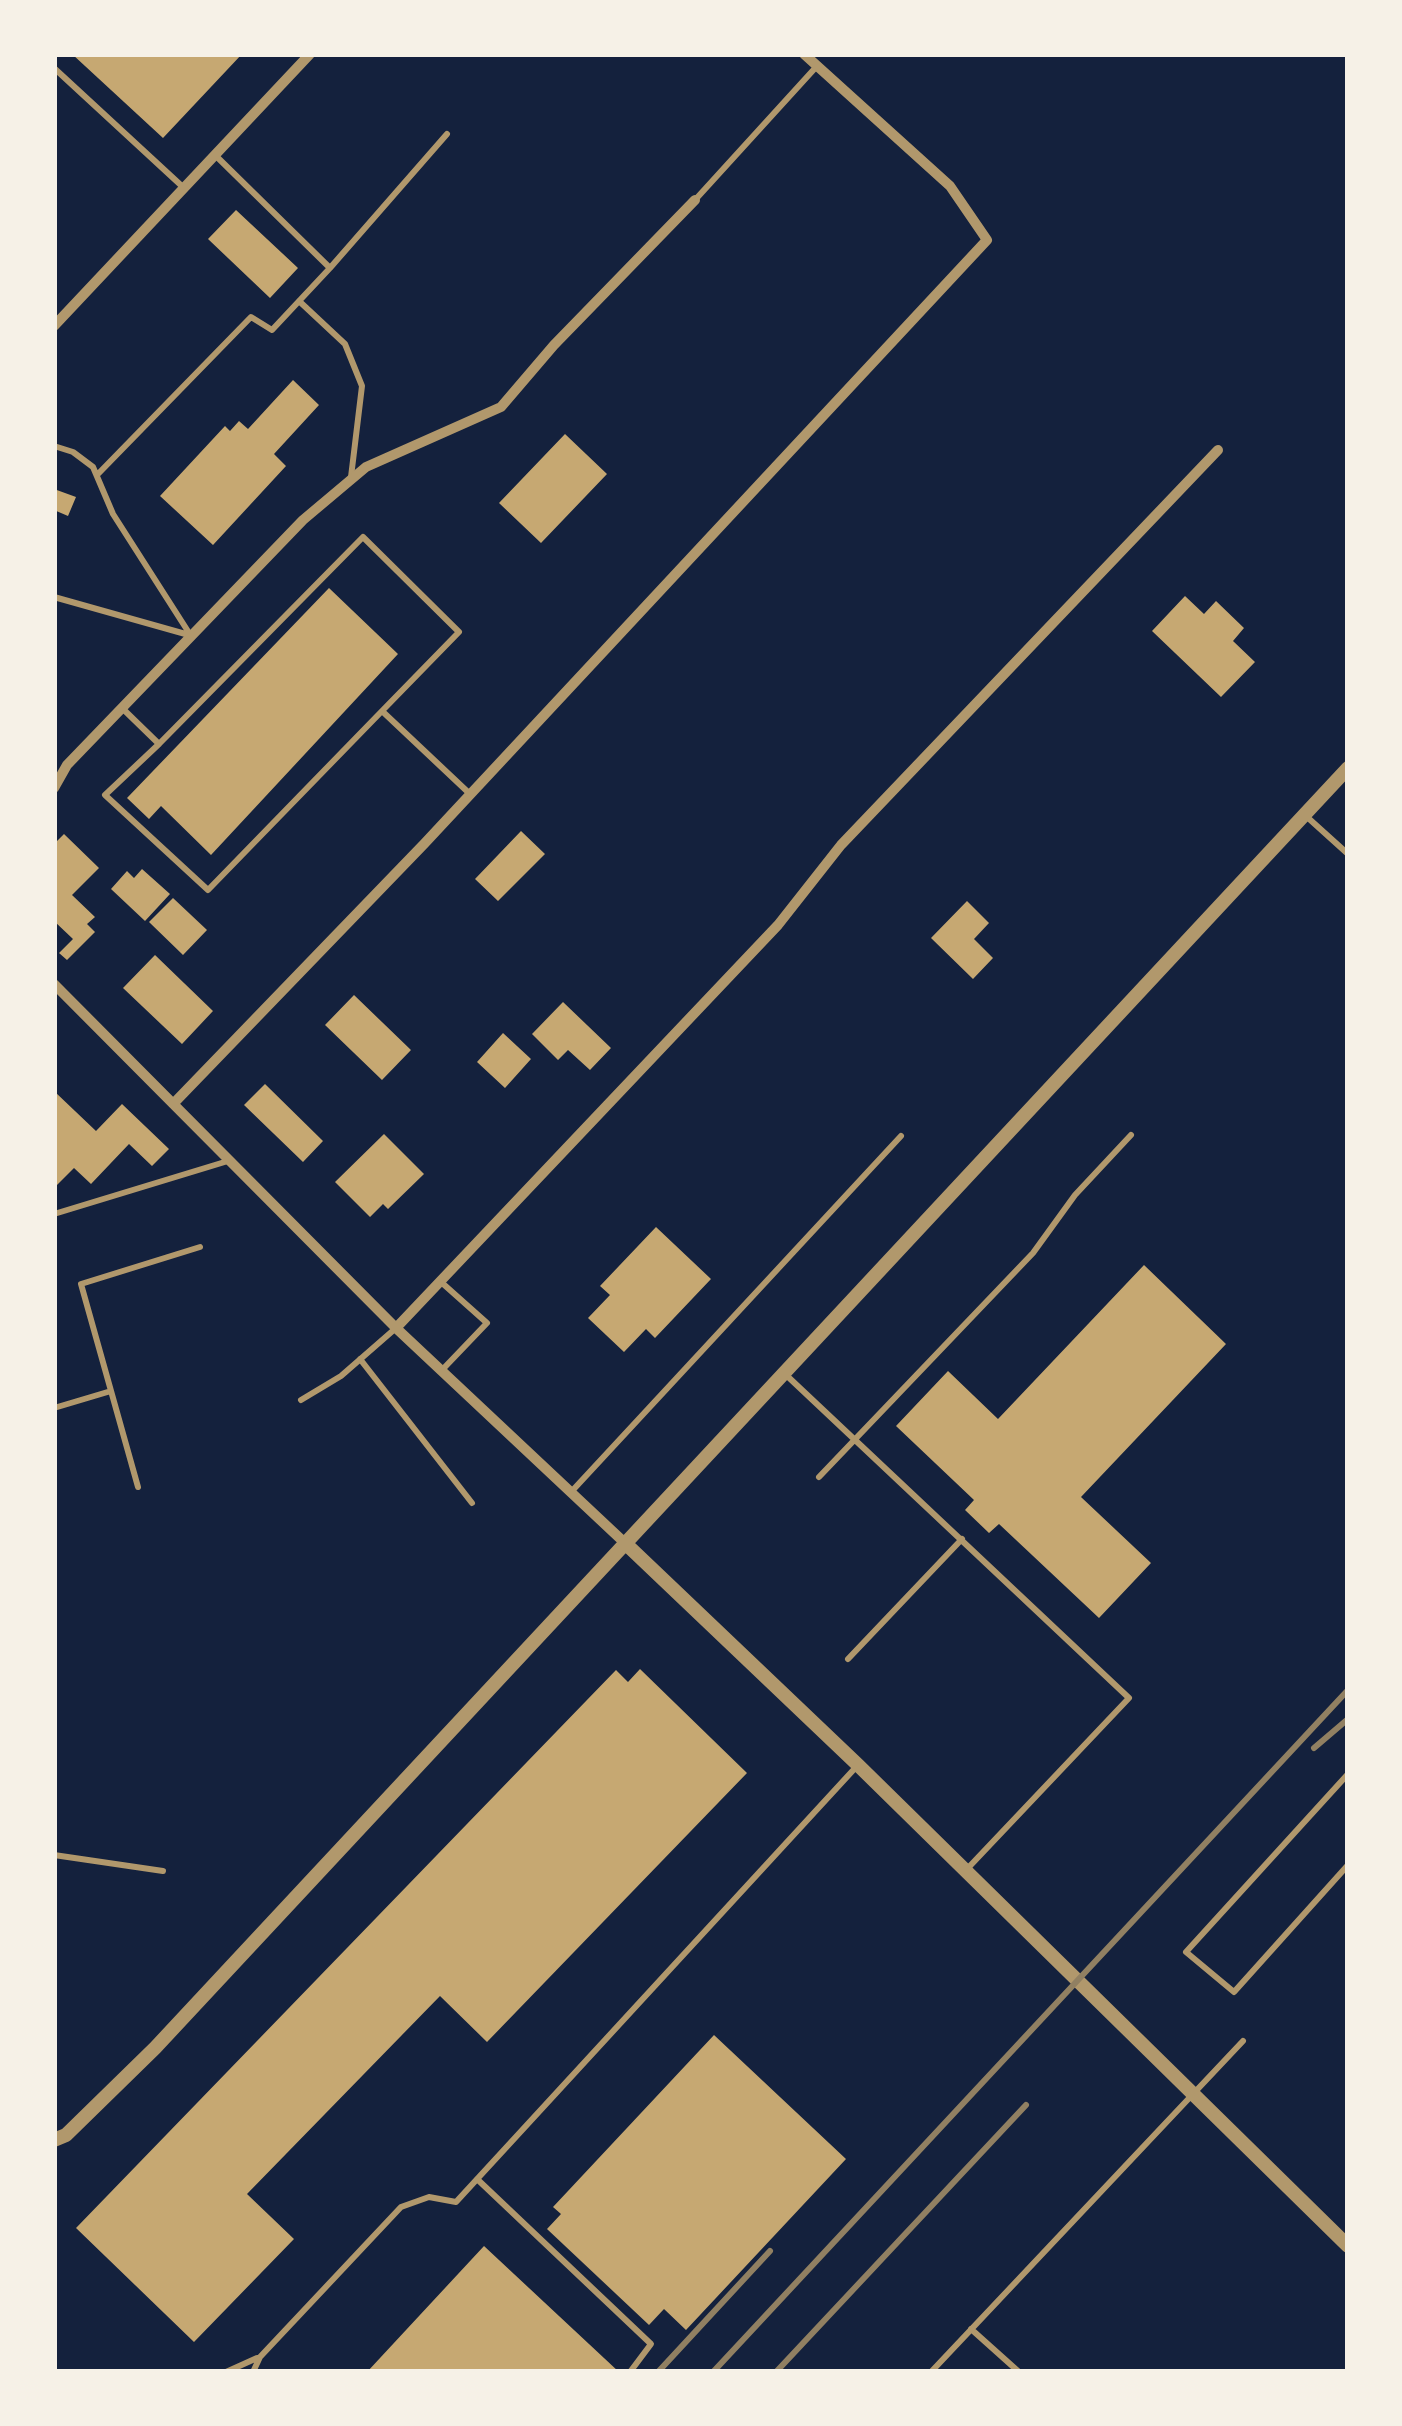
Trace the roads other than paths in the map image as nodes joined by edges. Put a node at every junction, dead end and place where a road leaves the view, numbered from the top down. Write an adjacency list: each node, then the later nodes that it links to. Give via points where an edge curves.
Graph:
1 (310, 54): 6 (street)
2 (804, 54): 3 (street)
3 (817, 65): 8 (lane); 23 (street, via 950,186 987,240)
4 (54, 68): 7 (lane)
5 (447, 134): 9 (lane)
6 (215, 155): 7 (street); 9 (lane)
7 (184, 188): 11 (street)
8 (695, 200): 15 (street, via 501,407)
9 (330, 268): 10 (lane)
10 (299, 302): 14 (lane, via 272,330 251,317); 15 (lane, via 346,344 362,386)
11 (54, 326)
12 (54, 446): 14 (lane)
13 (1218, 450): 33 (street)
14 (97, 475): 17 (lane)
15 (350, 479): 17 (street)
16 (54, 597): 17 (lane)
17 (191, 636): 18 (street)
18 (122, 708): 20 (lane); 22 (street)
19 (382, 711): 20 (lane, via 208,890 105,795); 20 (lane, via 459,632 363,537); 23 (lane)
20 (159, 744)
21 (1348, 768): 24 (street)
22 (54, 788)
23 (470, 794): 27 (street)
24 (1305, 814): 25 (lane); 37 (street)
25 (1348, 854)
26 (54, 984): 27 (street)
27 (174, 1102): 30 (street)
28 (1131, 1135): 41 (lane, via 1033,1252)
29 (902, 1136): 44 (lane)
30 (231, 1160): 31 (lane); 34 (street)
31 (54, 1214)
32 (200, 1247): 38 (lane, via 81,1284)
33 (440, 1282): 34 (street); 36 (lane, via 487,1323)
34 (396, 1328): 35 (lane); 36 (street)
35 (360, 1359): 39 (lane); 45 (lane)
36 (441, 1371): 44 (street)
37 (784, 1372): 41 (lane); 47 (street)
38 (111, 1391): 40 (lane); 43 (lane)
39 (301, 1400)
40 (54, 1408)
41 (856, 1438): 42 (lane); 46 (lane)
42 (819, 1477)
43 (138, 1487)
44 (570, 1493): 47 (street)
45 (472, 1503)
46 (962, 1539): 48 (lane); 54 (lane, via 1129,1698)
47 (626, 1544): 49 (street); 57 (street, via 154,2048)
48 (848, 1659)
49 (858, 1765): 54 (street); 58 (lane)
50 (1348, 1774): 52 (lane, via 1186,1952 1234,1992)
51 (54, 1855): 53 (lane)
52 (1348, 1865)
53 (163, 1871)
54 (965, 1871): 56 (street)
55 (1243, 2041): 56 (lane)
56 (1192, 2094): 59 (street); 60 (lane)
57 (54, 2140)
58 (477, 2179): 61 (lane, via 456,2202 429,2197 401,2207); 64 (lane, via 651,2344)
59 (1348, 2245)
60 (970, 2329): 65 (lane); 66 (lane)
61 (260, 2356): 62 (lane); 63 (lane)
62 (226, 2372)
63 (253, 2372)
64 (630, 2372)
65 (931, 2372)
66 (1019, 2372)

